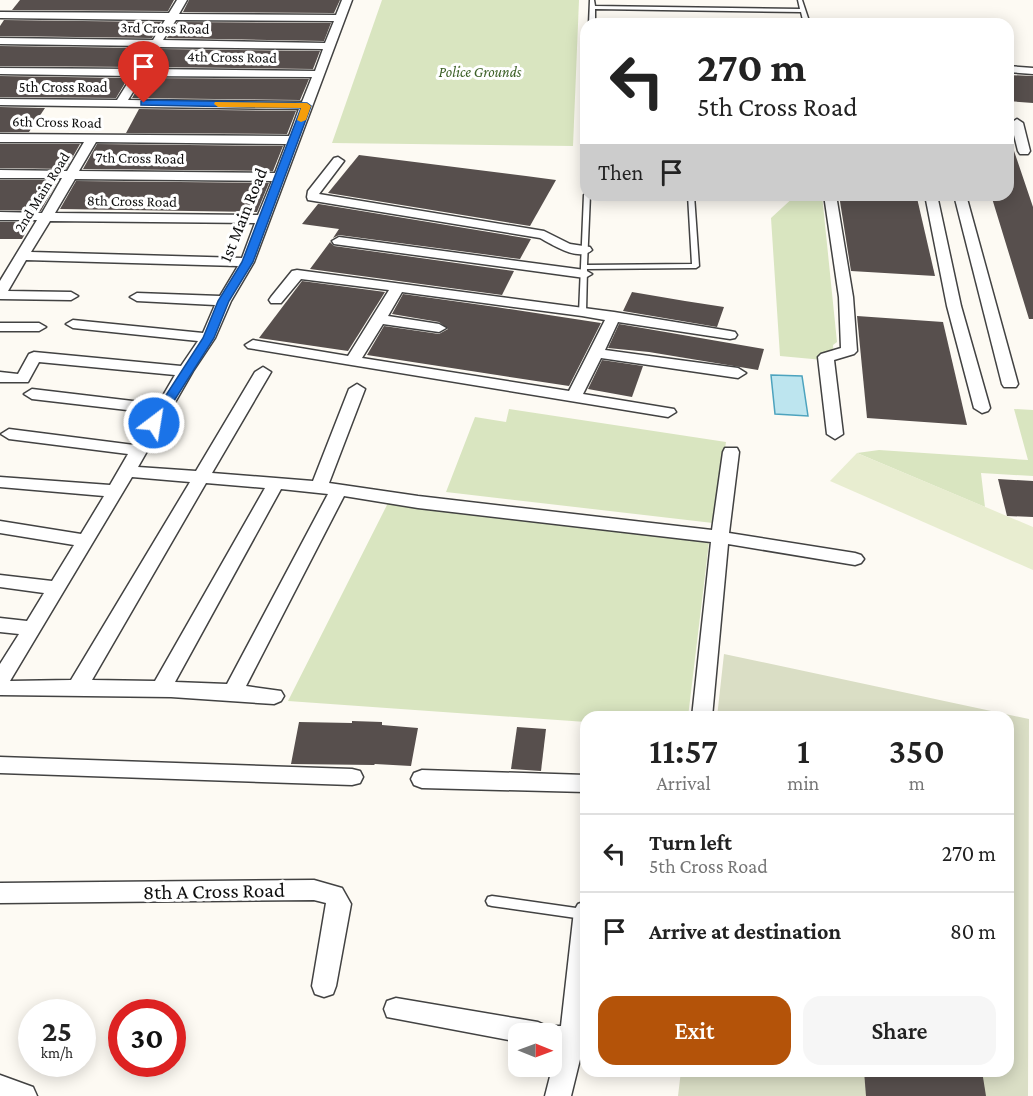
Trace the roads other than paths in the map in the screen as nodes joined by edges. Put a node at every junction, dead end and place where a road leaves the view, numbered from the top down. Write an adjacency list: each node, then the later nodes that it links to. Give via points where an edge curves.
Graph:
1 (182, 0): 7 (street)
2 (347, 0): 8 (street, 1st Main Road)
3 (800, 0): 6 (lane)
4 (592, 3): 6 (lane)
5 (1, 10): 7 (street)
6 (803, 11): 9 (lane)
7 (172, 17): 8 (street); 11 (street)
8 (340, 18): 12 (street, 1st Main Road)
9 (805, 18)
10 (0, 41): 11 (street, 3rd Cross Road)
11 (157, 43): 12 (street, 3rd Cross Road); 14 (street)
12 (329, 46): 17 (street, 1st Main Road)
13 (1014, 69): 16 (street)
14 (140, 70): 15 (street, 4th Cross Road); 17 (street, 4th Cross Road); 19 (street)
15 (0, 71)
16 (1033, 71)
17 (319, 74): 20 (street, 1st Main Road)
18 (0, 102): 19 (street, 5th Cross Road)
19 (121, 103): 20 (street, 5th Cross Road)
20 (307, 106): 24 (street, 1st Main Road)
21 (1017, 123): 25 (street)
22 (0, 138): 23 (street, 6th Cross Road)
23 (92, 139): 24 (street, 6th Cross Road); 28 (street, 2nd Main Road)
24 (294, 140): 29 (street, 1st Main Road)
25 (1028, 151)
26 (338, 161): 39 (street, via 314,197 544,235 566,247)
27 (0, 174): 28 (street, 7th Cross Road)
28 (73, 174): 29 (street, 7th Cross Road); 36 (street, 2nd Main Road)
29 (280, 177): 37 (street, 1st Main Road)
30 (587, 201): 39 (lane)
31 (691, 201): 42 (lane, via 696,266)
32 (831, 201): 73 (street, via 846,297 849,351 826,357)
33 (932, 201): 69 (street, via 954,306)
34 (962, 201): 65 (street)
35 (0, 216): 36 (street, 8th Cross Road)
36 (46, 216): 37 (street, 8th Cross Road); 40 (street, 2nd Main Road)
37 (264, 219): 41 (street, 1st Main Road)
38 (339, 241): 42 (street)
39 (585, 250): 42 (lane)
40 (22, 256): 41 (street); 44 (street, 2nd Main Road)
41 (247, 262): 48 (street, 1st Main Road)
42 (585, 271): 49 (lane)
43 (398, 287): 47 (street, via 297,274); 49 (street); 51 (street)
44 (0, 294): 45 (street)
45 (71, 296)
46 (137, 297): 48 (street)
47 (276, 300)
48 (224, 301): 57 (street, 1st Main Road)
49 (582, 312): 50 (street)
50 (614, 316): 56 (street); 59 (street)
51 (379, 319): 55 (street); 60 (street)
52 (73, 324): 57 (street)
53 (0, 327): 54 (street)
54 (39, 327)
55 (440, 328)
56 (730, 335)
57 (208, 338): 61 (street, 1st Main Road)
58 (253, 345): 60 (street)
59 (596, 353): 63 (street); 68 (street)
60 (352, 362): 68 (street)
61 (185, 371): 64 (street, via 34,357 23,379); 70 (street, 1st Main Road)
62 (262, 372): 77 (street)
63 (738, 373)
64 (0, 377)
65 (1010, 384)
66 (357, 389): 80 (street)
67 (32, 394): 70 (street)
68 (573, 398): 71 (street)
69 (982, 408)
70 (163, 409): 74 (street, 1st Main Road)
71 (668, 412)
72 (9, 434): 74 (street)
73 (835, 434)
74 (137, 450): 76 (street, 1st Main Road)
75 (732, 452): 84 (street)
76 (127, 471): 77 (street); 81 (street, 1st Main Road)
77 (202, 476): 79 (street); 93 (street)
78 (0, 482): 81 (street)
79 (275, 485): 80 (street); 94 (street)
80 (319, 487): 82 (street)
81 (115, 490): 85 (street, 1st Main Road)
82 (339, 490): 84 (street); 95 (street)
83 (0, 526): 85 (street)
84 (720, 537): 86 (street); 97 (street)
85 (86, 541): 88 (street, 1st Main Road)
86 (855, 558)
87 (0, 581): 88 (street)
88 (56, 588): 90 (street, 1st Main Road)
89 (0, 625): 90 (street)
90 (32, 628): 91 (street, 1st Main Road)
91 (0, 680)
92 (0, 688): 93 (street)
93 (77, 688): 94 (street)
94 (161, 689): 95 (street)
95 (233, 692): 96 (street)
96 (274, 696)
97 (703, 711)
98 (0, 765): 99 (street)
99 (352, 777)
100 (422, 779): 101 (street)
101 (580, 784)
102 (0, 893): 106 (street, 8th A Cross Road, via 314,890 334,895 339,904)
103 (492, 901): 104 (lane)
104 (580, 912)
105 (580, 944): 109 (street)
106 (324, 986)
107 (396, 1009): 108 (street)
108 (508, 1029)
109 (562, 1038)
110 (559, 1077): 113 (street)
111 (0, 1087): 112 (street)
112 (24, 1096)
113 (558, 1096)

